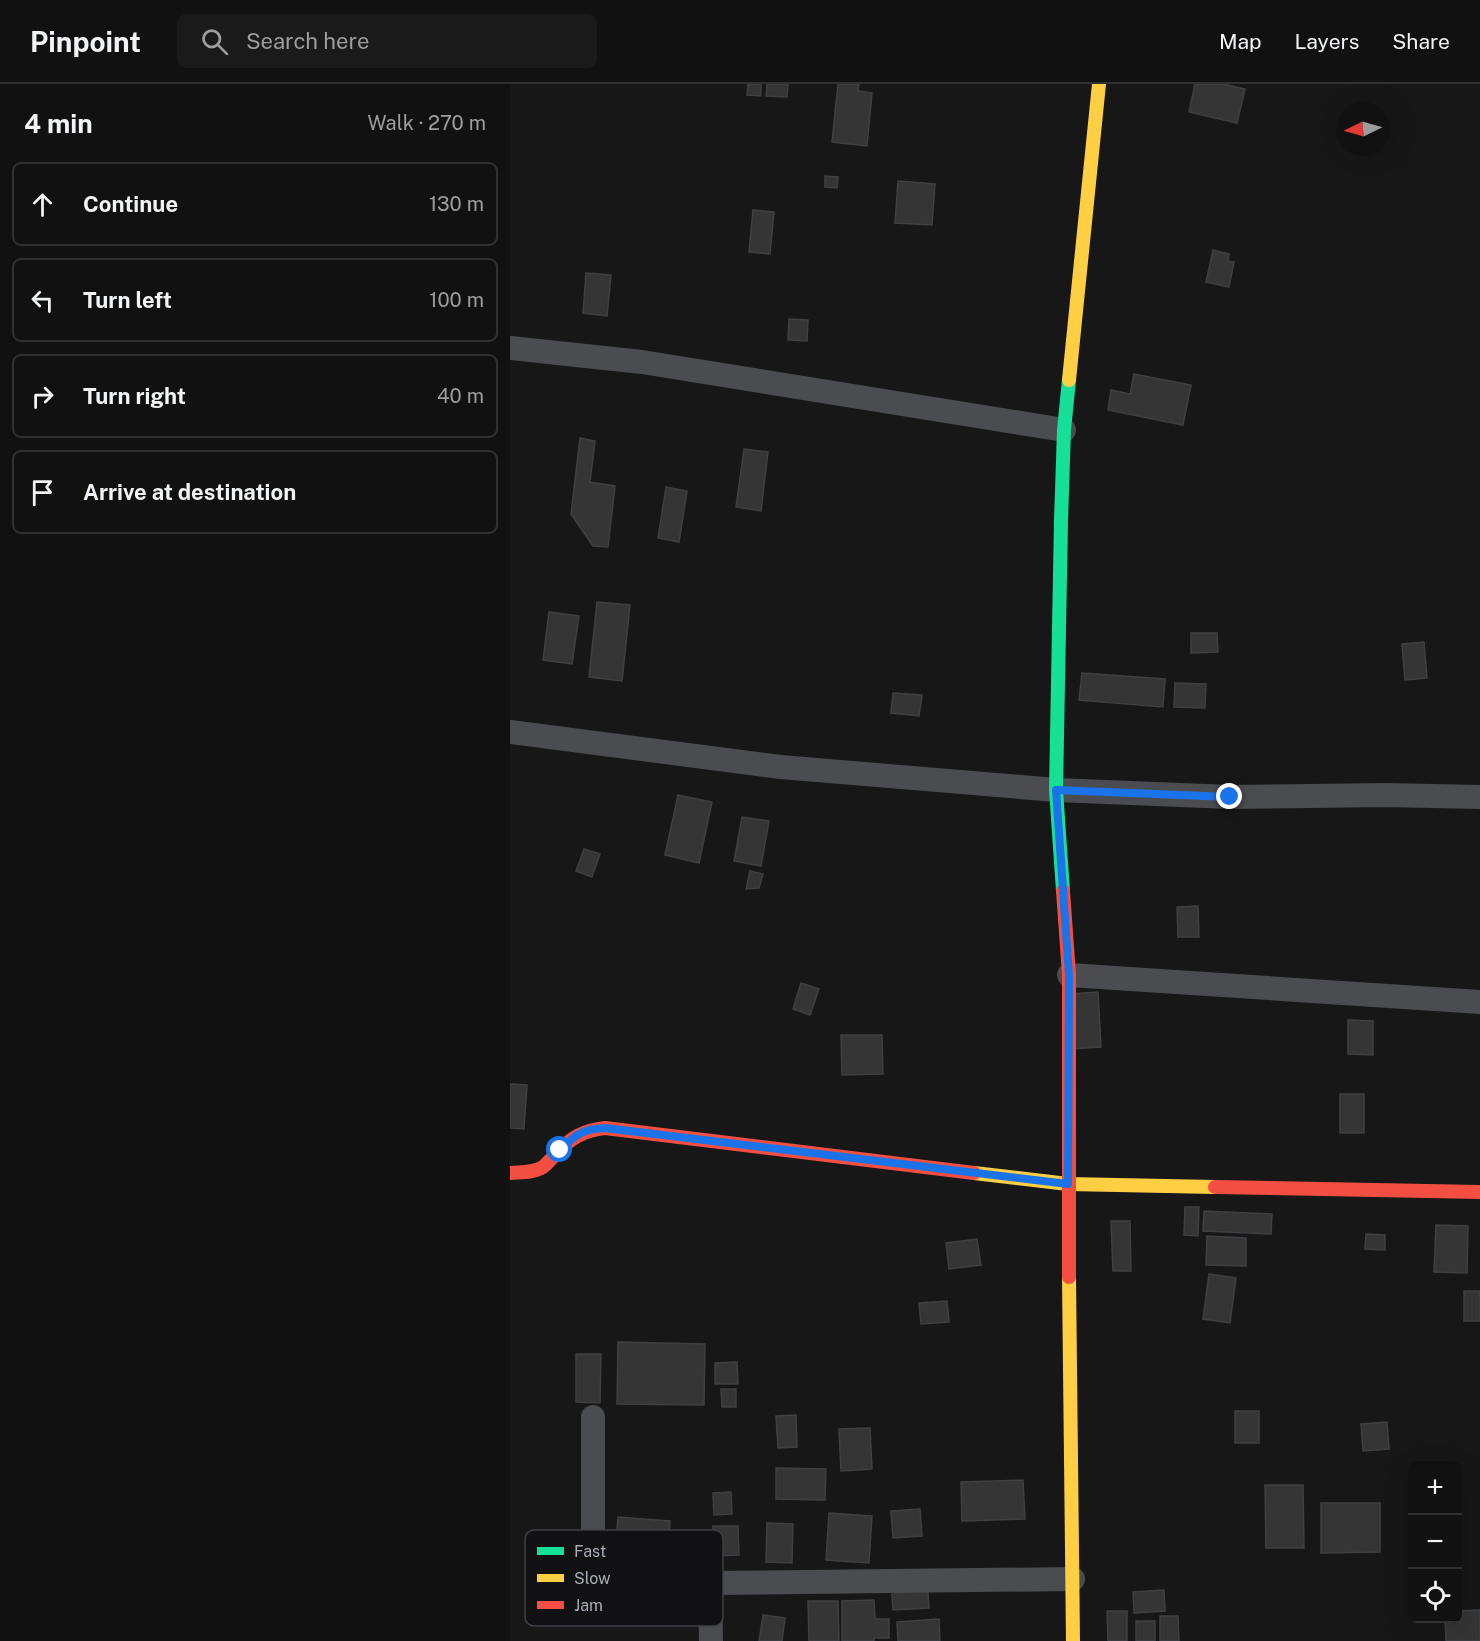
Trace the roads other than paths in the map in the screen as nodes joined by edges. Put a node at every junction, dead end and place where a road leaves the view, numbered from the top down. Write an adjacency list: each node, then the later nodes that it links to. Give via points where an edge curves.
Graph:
1 (1099, 84): 3 (street)
2 (510, 348): 3 (street, via 642,362)
3 (1064, 430): 5 (street)
4 (510, 732): 5 (street, via 781,767)
5 (1056, 790): 6 (street, via 1230,797); 7 (street)
6 (1480, 797)
7 (1069, 975): 8 (street); 10 (street)
8 (1480, 1002)
9 (510, 1173): 10 (street, via 536,1171 575,1135 605,1128)
10 (1068, 1184): 11 (street); 14 (street)
11 (1480, 1192)
12 (593, 1417): 13 (street)
13 (593, 1530)
14 (1073, 1579): 15 (street); 18 (street)
15 (723, 1583)
16 (711, 1626): 17 (street)
17 (711, 1641)
18 (1073, 1641)

